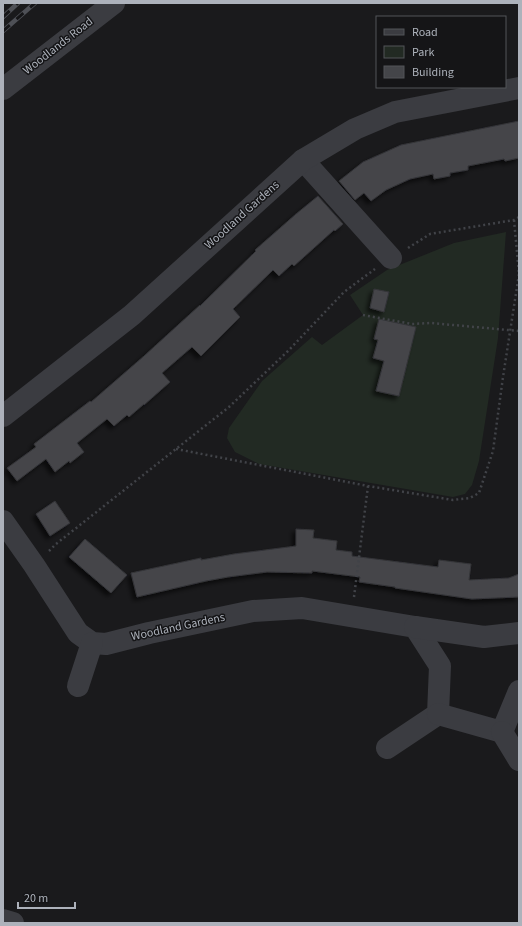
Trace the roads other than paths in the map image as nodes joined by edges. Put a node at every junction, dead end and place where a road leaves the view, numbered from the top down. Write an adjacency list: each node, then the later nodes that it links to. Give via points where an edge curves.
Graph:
1 (114, 3): 3 (street, Woodlands Road)
2 (519, 88): 4 (street, Woodland Gardens, via 395,112 355,129)
3 (3, 89)
4 (303, 160): 5 (street); 6 (street, Woodland Gardens, via 132,315)
5 (391, 258)
6 (3, 416)
7 (3, 521): 10 (street, via 78,633)
8 (415, 626): 9 (street, Woodland Gardens, via 484,637); 10 (street, Woodland Gardens, via 302,608 254,611 149,632 106,644); 13 (street, via 440,666)
9 (519, 633)
10 (92, 643): 11 (street)
11 (78, 686)
12 (519, 691): 14 (street)
13 (438, 714): 14 (street); 15 (street)
14 (502, 732): 16 (street)
15 (388, 748)
16 (519, 760)
17 (3, 920): 18 (street)
18 (14, 923)

